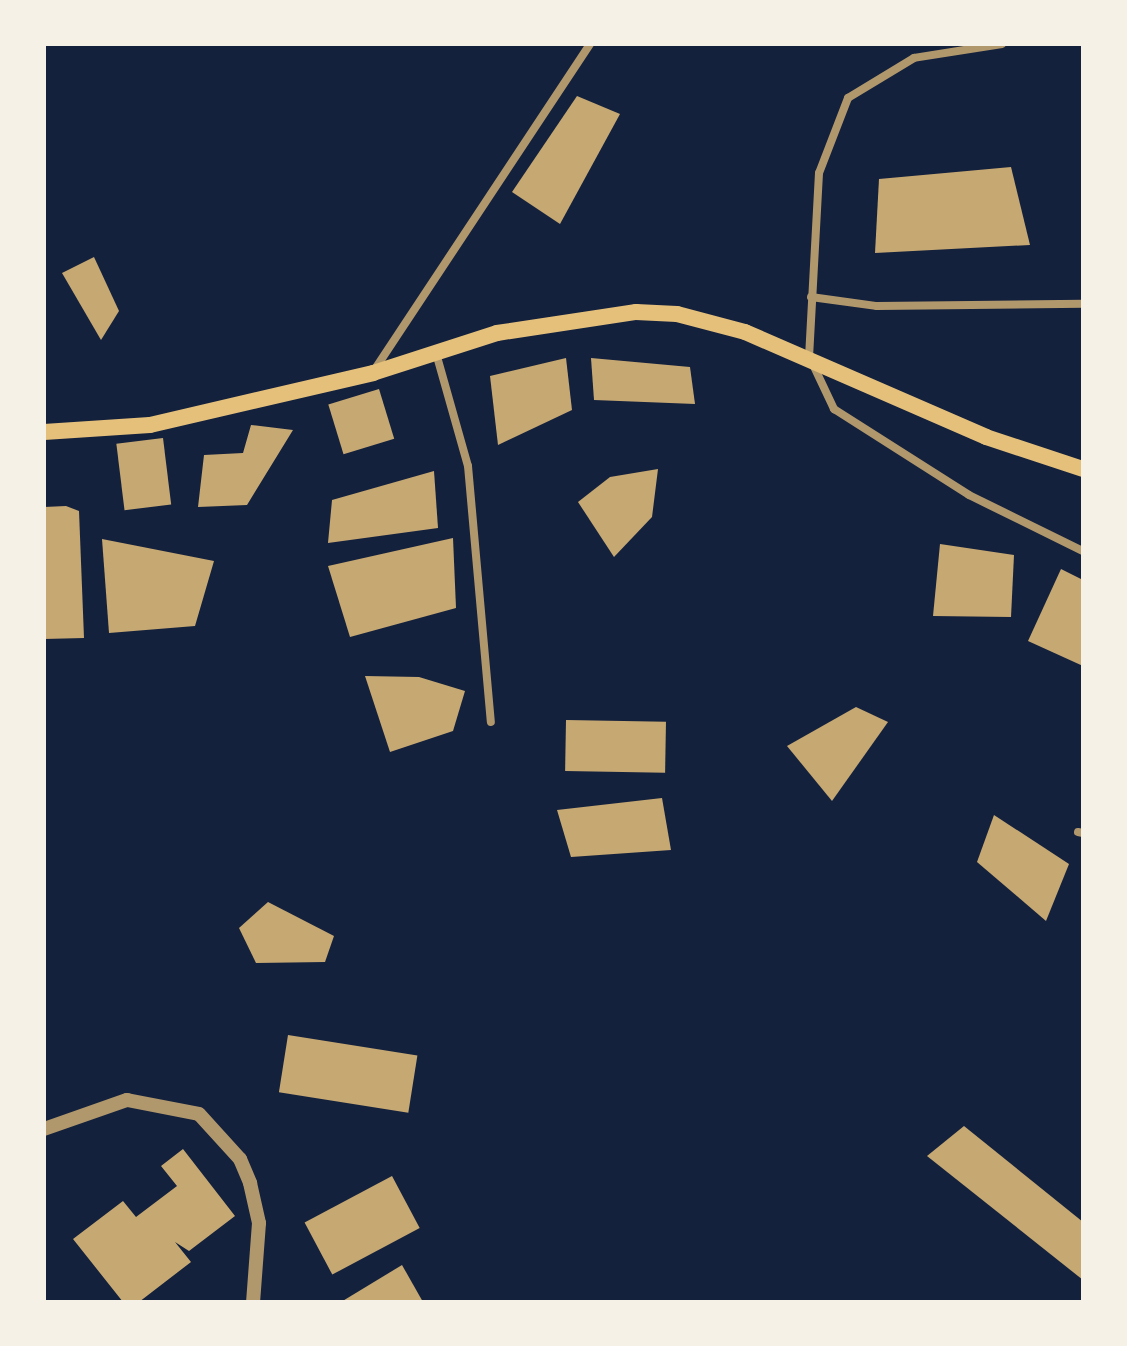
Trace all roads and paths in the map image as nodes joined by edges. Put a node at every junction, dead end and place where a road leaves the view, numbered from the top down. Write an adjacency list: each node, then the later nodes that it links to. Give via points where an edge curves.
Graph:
1 (590, 44): 7 (street)
2 (1002, 44): 3 (street, via 914,58 848,98 819,173)
3 (811, 297): 4 (street, via 877,306); 6 (street)
4 (1083, 304)
5 (436, 352): 6 (main road, via 578,315 636,312 677,314); 7 (main road); 11 (street, via 468,466)
6 (809, 356): 9 (main road, via 986,437); 10 (street, via 834,409 969,495)
7 (373, 373): 8 (main road, via 150,425)
8 (44, 432)
9 (1083, 469)
10 (1083, 551)
11 (491, 722)
12 (44, 1129): 13 (street, via 127,1100 199,1114 240,1159 250,1183 259,1223)
13 (253, 1302)

